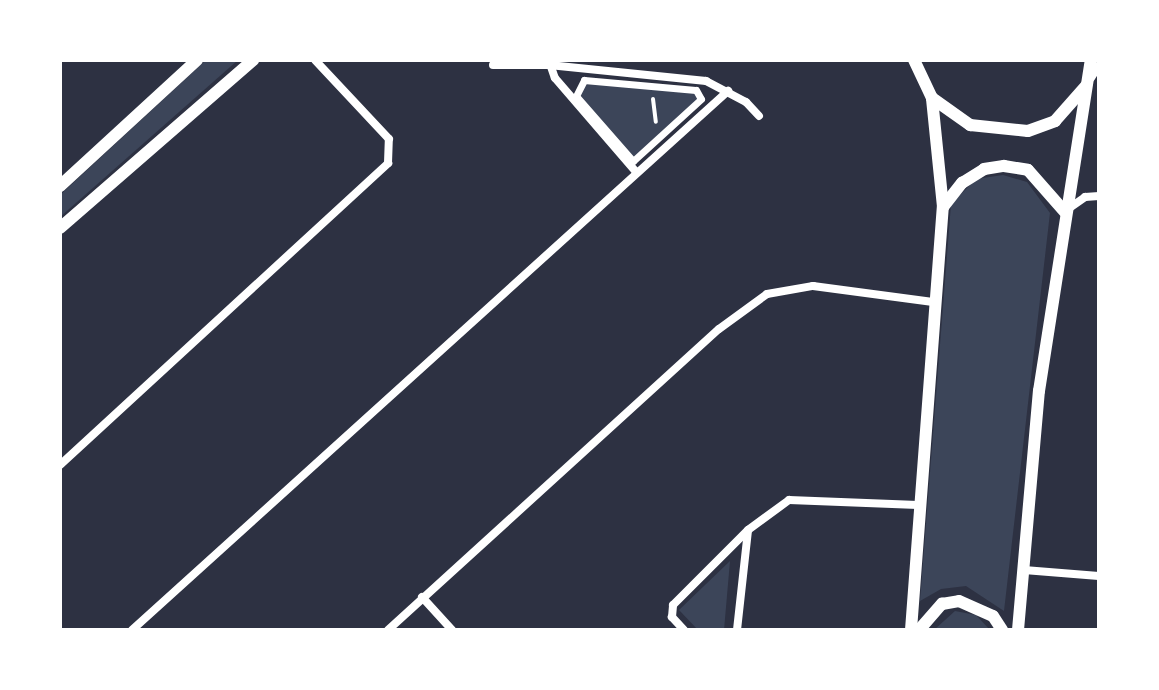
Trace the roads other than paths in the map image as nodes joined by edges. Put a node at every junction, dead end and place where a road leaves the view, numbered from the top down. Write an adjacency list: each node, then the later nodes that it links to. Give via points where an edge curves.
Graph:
1 (197, 60): 15 (street)
2 (253, 60): 19 (street)
3 (315, 60): 21 (street, via 389,139 388,163)
4 (914, 60): 11 (street)
5 (1091, 60): 9 (street)
6 (549, 62): 7 (street); 10 (street, via 706,81); 14 (street)
7 (493, 65)
8 (1099, 65): 9 (street)
9 (1086, 86): 11 (street, via 1055,121 1028,131 970,125); 18 (street)
10 (728, 91): 12 (street); 14 (street)
11 (932, 98): 17 (street)
12 (759, 116)
13 (662, 135): 13 (street, via 701,99 696,90 584,80 576,96 633,161)
14 (637, 173): 27 (street)
15 (60, 186)
16 (1099, 196): 18 (street, via 1085,197)
17 (943, 207): 18 (street, via 962,183 984,169 1004,166 1028,170); 20 (street)
18 (1064, 211): 24 (street, via 1039,391)
19 (60, 228)
20 (933, 302): 22 (street); 26 (street, via 813,286 767,294 719,329)
21 (60, 465)
22 (918, 505): 23 (street, via 796,497); 32 (street)
23 (748, 530): 30 (street, via 673,605 672,617); 31 (street)
24 (1024, 570): 25 (street); 35 (street)
25 (1099, 576)
26 (422, 597): 28 (street); 29 (street)
27 (132, 630)
28 (388, 630)
29 (452, 630)
30 (684, 630)
31 (737, 630)
32 (911, 630)
33 (919, 630): 34 (street, via 942,604 959,601 993,616)
34 (1002, 630)
35 (1018, 630)

